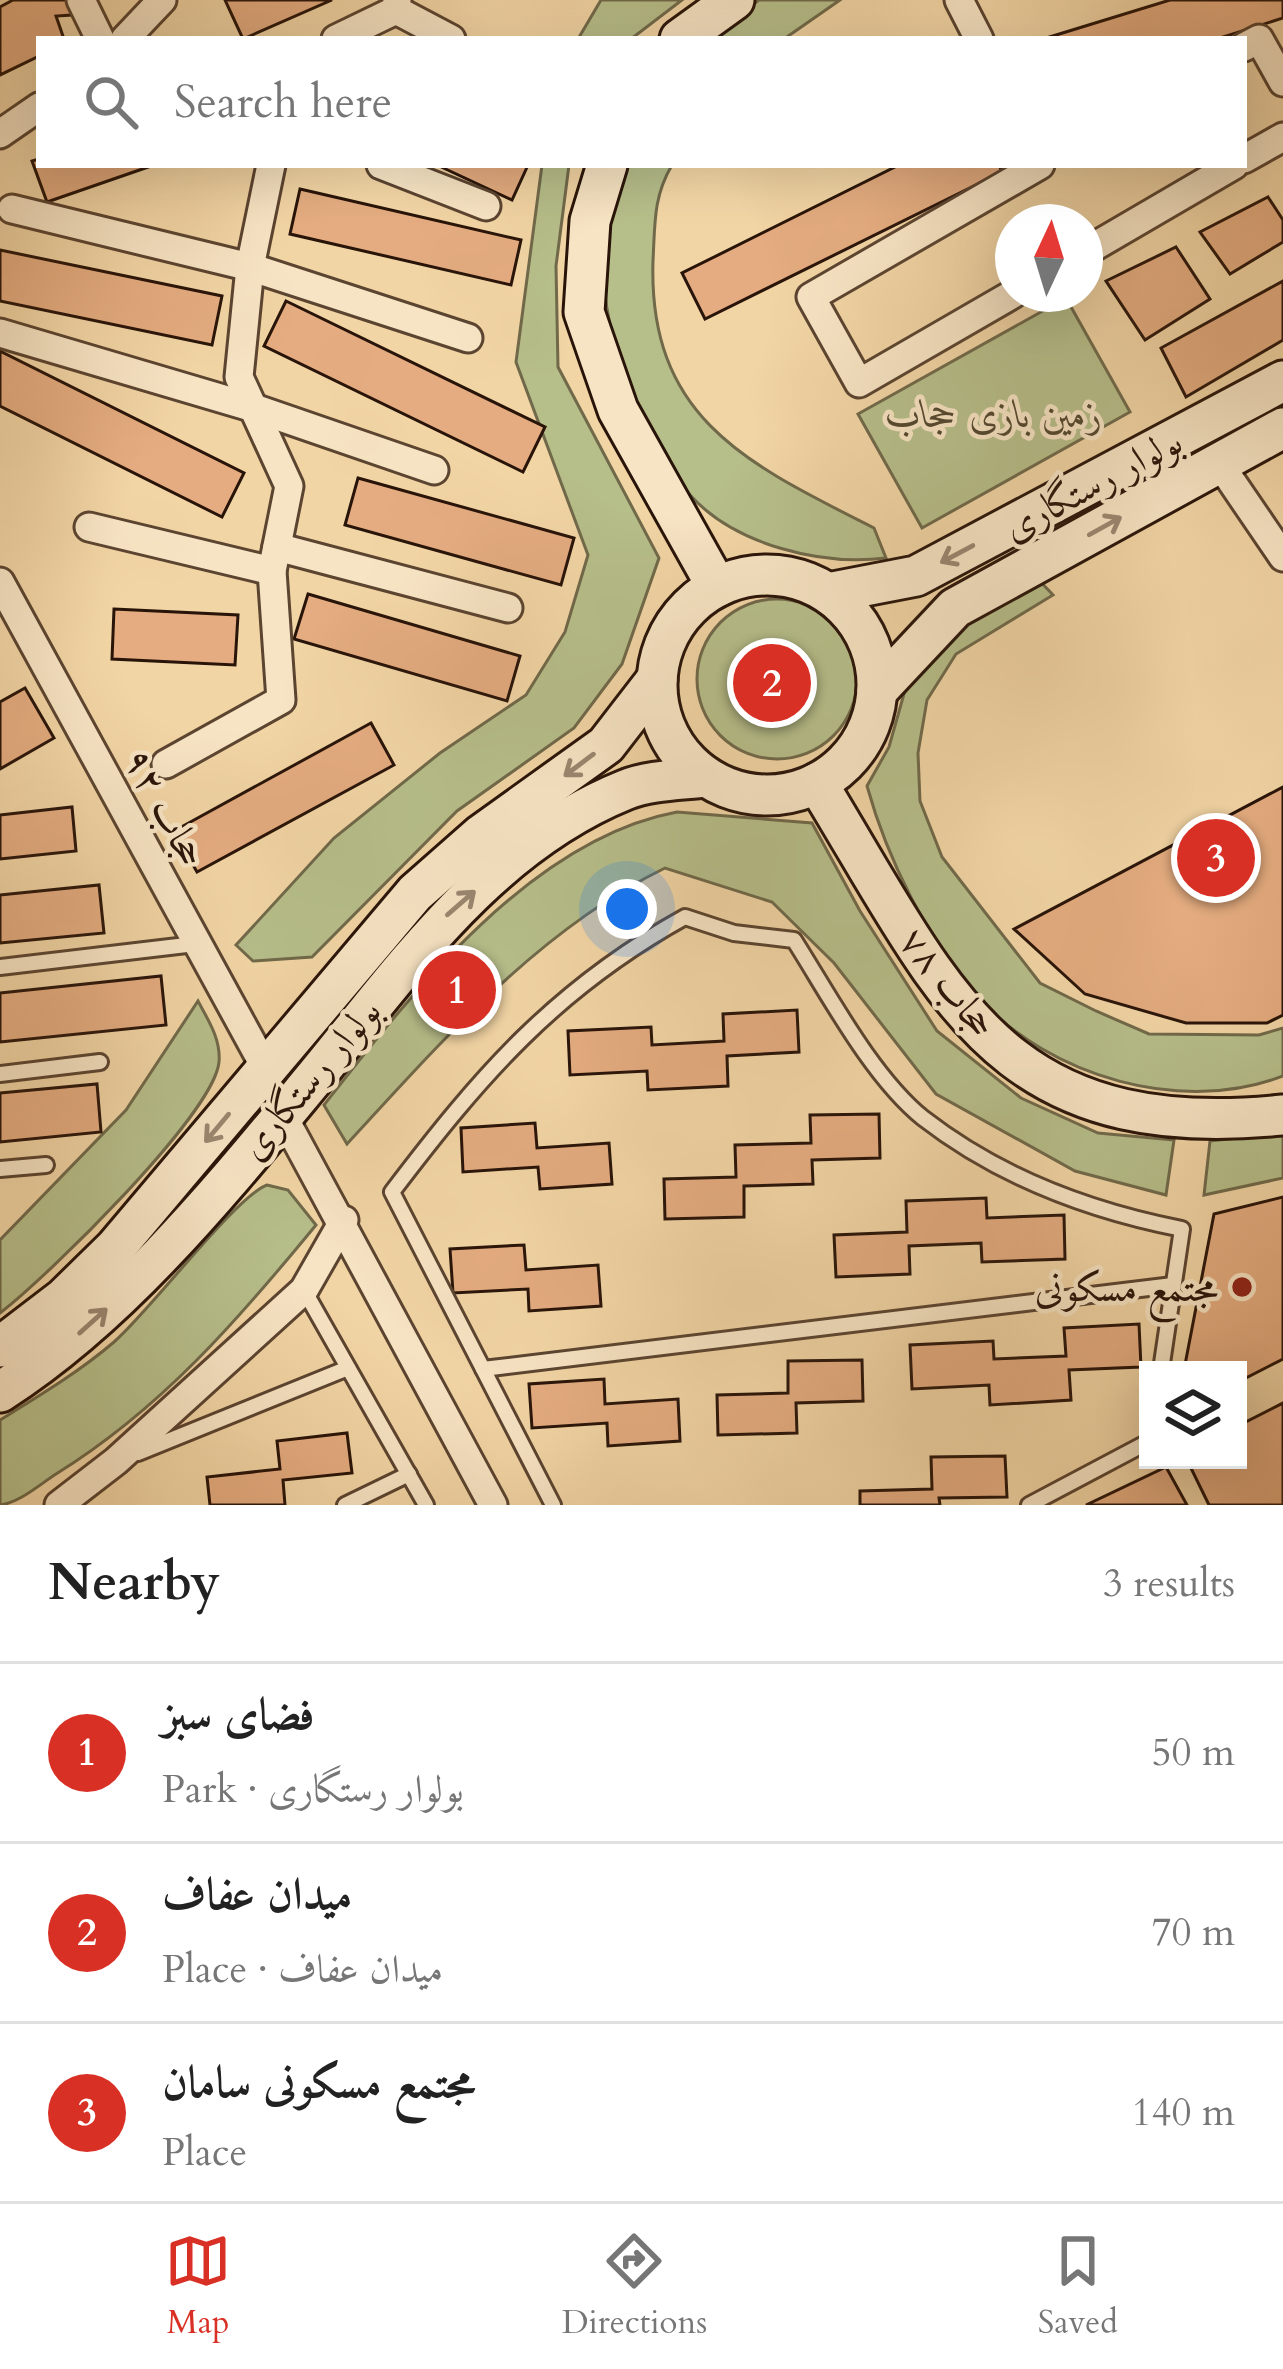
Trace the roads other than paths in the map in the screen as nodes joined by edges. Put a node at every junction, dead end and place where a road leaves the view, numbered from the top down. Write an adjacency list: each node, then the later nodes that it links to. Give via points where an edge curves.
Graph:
1 (81, 0): 6 (street)
2 (162, 0): 7 (street)
3 (734, 0): 10 (street)
4 (959, 0): 11 (street)
5 (397, 5): 8 (street); 9 (street)
6 (99, 36)
7 (128, 36)
8 (341, 36)
9 (447, 36)
10 (684, 36)
11 (978, 36)
12 (1247, 45): 13 (street, via 1259,39)
13 (1283, 82)
14 (36, 108): 15 (street)
15 (0, 134)
16 (1283, 137): 17 (street)
17 (1247, 158)
18 (271, 168): 26 (street)
19 (389, 168): 23 (street)
20 (606, 168): 39 (street, via 590,221 584,312 618,410)
21 (1035, 168): 27 (street, via 811,297 860,383)
22 (1229, 168): 25 (street)
23 (486, 206)
24 (13, 209): 26 (street)
25 (1103, 241)
26 (250, 268): 29 (street); 31 (street, via 239,376)
27 (995, 304)
28 (0, 333): 31 (street)
29 (467, 338)
30 (1283, 381): 40 (street, بولوار رستگاری, one-way to 40, via 916,576)
31 (254, 408): 34 (street); 37 (street, via 289,486)
32 (1283, 428): 33 (street, بولوار رستگاری)
33 (1220, 463): 36 (street); 43 (street, بولوار رستگاری, one-way to 33, via 955,608)
34 (434, 470)
35 (89, 527): 37 (street)
36 (1283, 557)
37 (275, 559): 41 (street); 44 (street, via 280,700)
38 (0, 582): 47 (street, حجاب ۹۲)
39 (717, 586): 40 (street, via 773,575); 42 (street, via 675,625)
40 (828, 593): 43 (street, via 866,636)
41 (508, 608)
42 (657, 679): 45 (street, via 668,734); 50 (street, بولوار رستگاری, one-way to 50, via 606,745 416,892)
43 (878, 691): 46 (street, via 859,745)
44 (166, 764)
45 (706, 777): 46 (street, via 760,795); 52 (street, بولوار رستگاری, one-way to 45, via 443,920 505,864 628,788)
46 (817, 783): 53 (street, حجاب ۷۸, via 954,999 979,1032 1040,1079 1106,1108 1196,1120)
47 (195, 944): 48 (lane); 50 (street, حجاب ۹۲)
48 (0, 968)
49 (100, 1063): 51 (lane)
50 (265, 1067): 59 (street, بولوار رستگاری, one-way to 59, via 115,1248)
51 (0, 1073)
52 (282, 1114): 56 (street); 63 (street, بولوار رستگاری, one-way to 52, via 90,1325 143,1273)
53 (1283, 1114)
54 (46, 1166): 55 (lane)
55 (0, 1169)
56 (344, 1220): 58 (street); 70 (street)
57 (1173, 1285): 60 (lane); 62 (lane); 62 (lane, via 1182,1229 1107,1214 1018,1176 921,1116 860,1042 794,940 685,917 555,1002 479,1078 392,1192)
58 (304, 1290): 61 (lane); 65 (street)
59 (0, 1347)
60 (1162, 1361)
61 (348, 1368): 65 (lane); 66 (lane)
62 (483, 1369): 71 (lane)
63 (0, 1392)
64 (1139, 1447): 72 (lane)
65 (116, 1461): 67 (street)
66 (409, 1474): 68 (lane); 69 (lane)
67 (59, 1505)
68 (345, 1505)
69 (426, 1505)
70 (493, 1505)
71 (553, 1505)
72 (1029, 1505)

